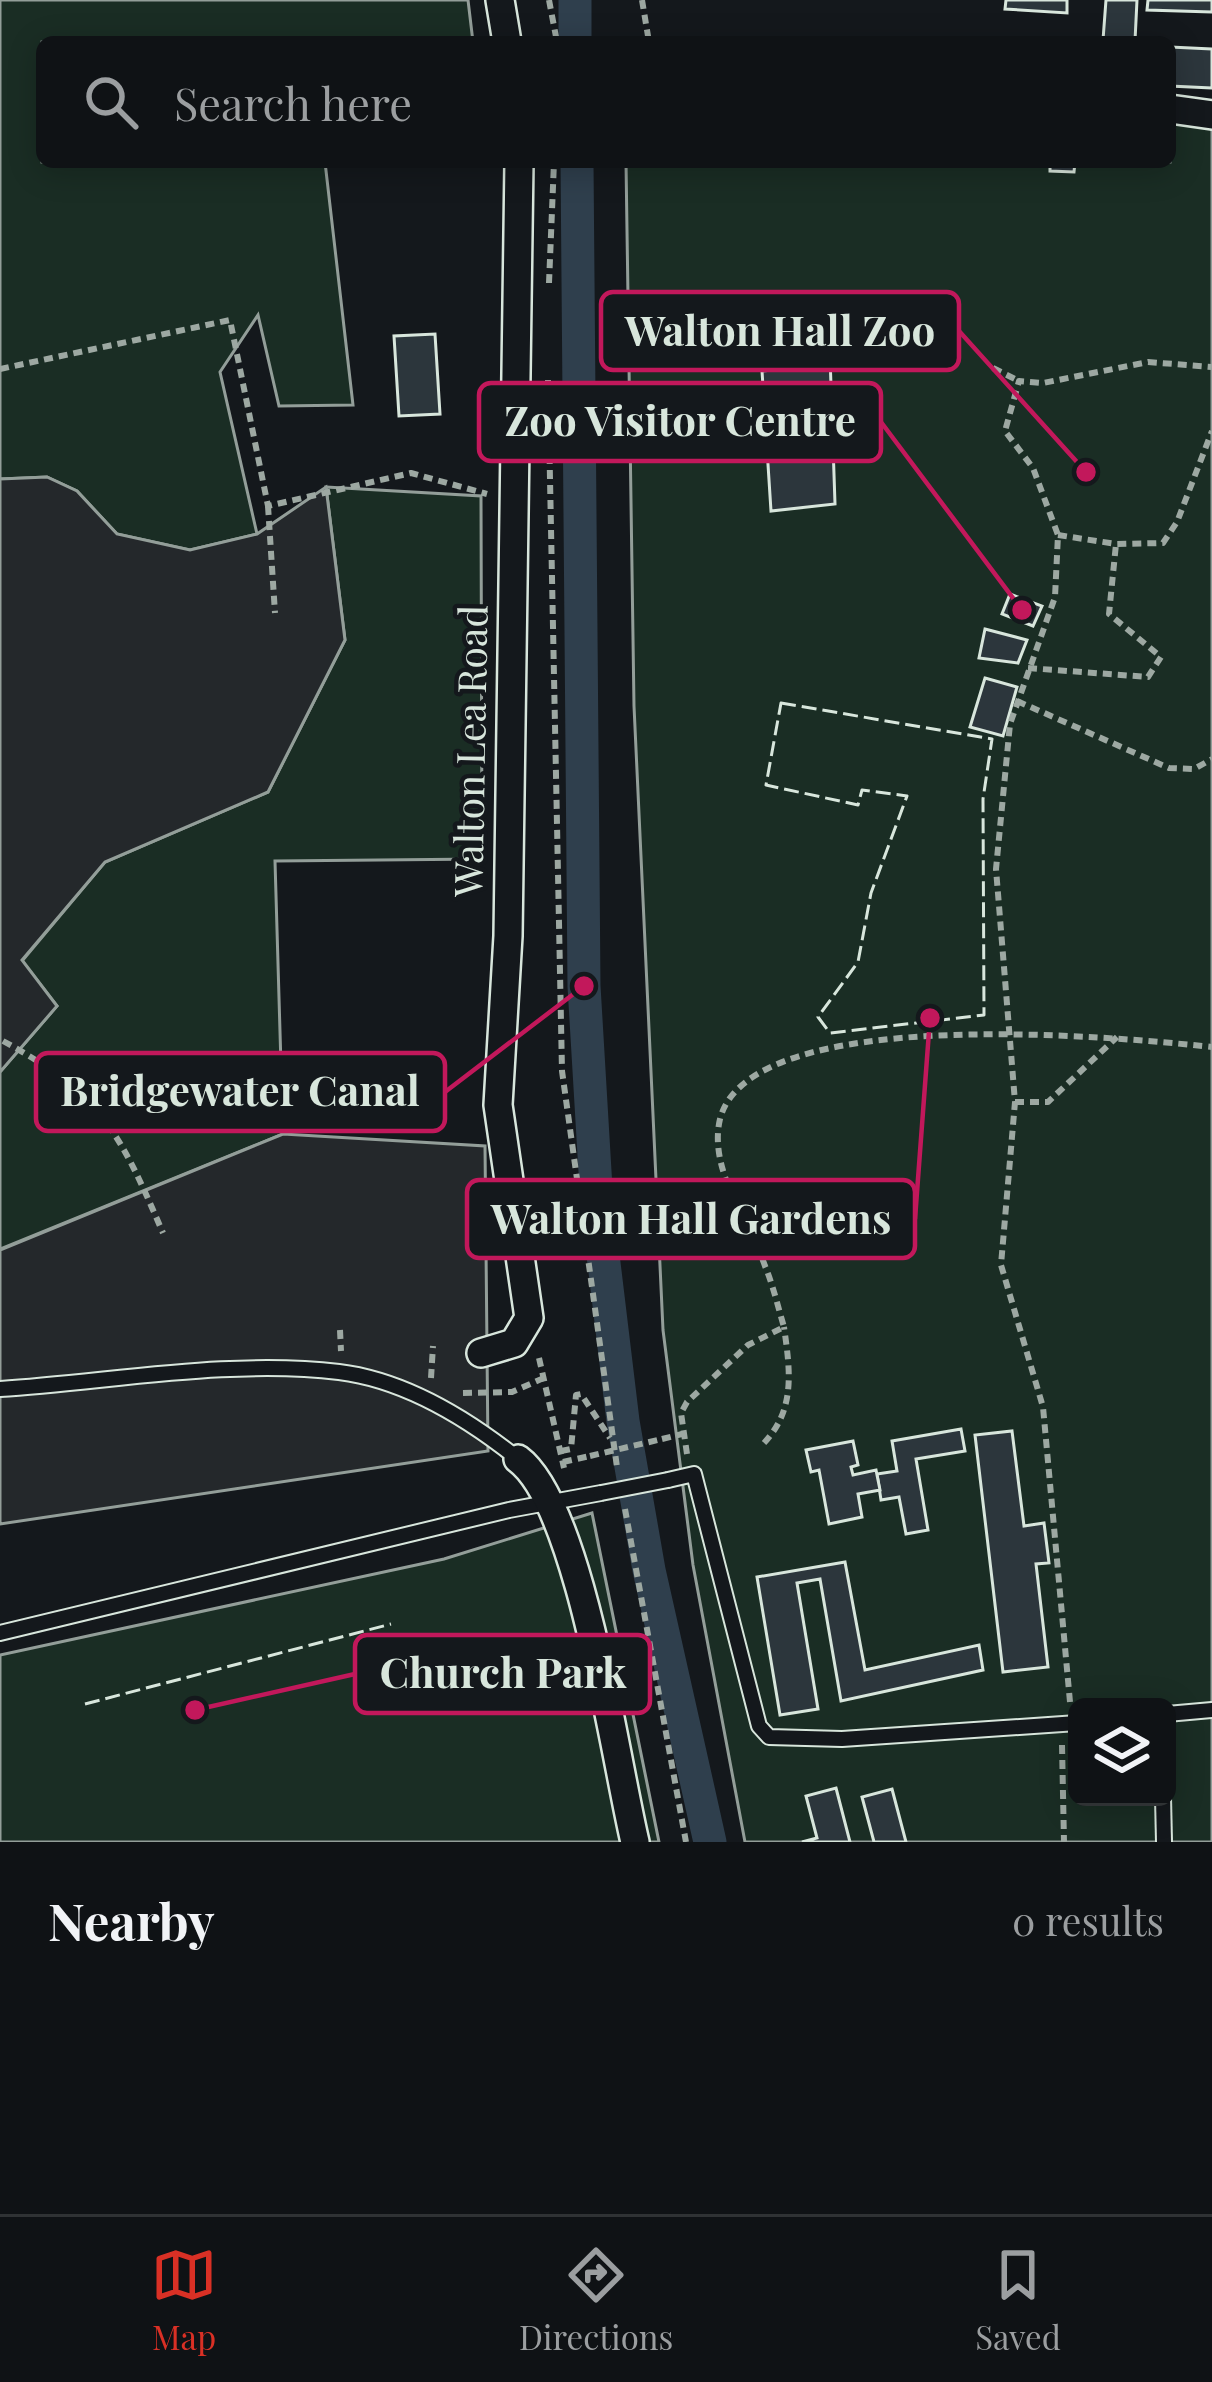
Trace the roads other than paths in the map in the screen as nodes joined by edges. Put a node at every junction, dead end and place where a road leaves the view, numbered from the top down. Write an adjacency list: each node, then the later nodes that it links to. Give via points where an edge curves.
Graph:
1 (500, 0): 2 (street)
2 (507, 36)
3 (1176, 110): 4 (street)
4 (1212, 115)
5 (519, 168): 6 (street, Walton Lea Road, via 508,936 498,1105 529,1305 522,1336)
6 (481, 1353)
7 (0, 1389): 8 (lane, via 341,1372 425,1401)
8 (518, 1459): 9 (street)
9 (560, 1499): 10 (lane); 13 (lane, bridge, via 694,1474 759,1726 769,1737); 15 (street)
10 (0, 1634)
11 (1212, 1710): 12 (lane)
12 (1176, 1713)
13 (1068, 1723)
14 (1163, 1806): 16 (lane)
15 (635, 1842)
16 (1164, 1842)

